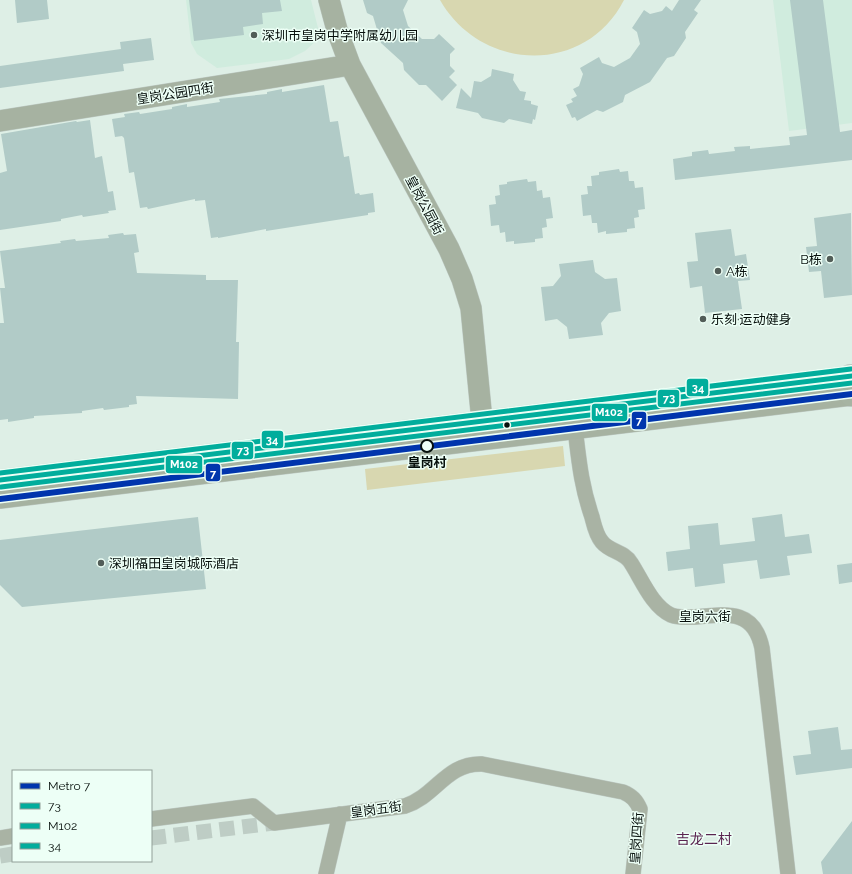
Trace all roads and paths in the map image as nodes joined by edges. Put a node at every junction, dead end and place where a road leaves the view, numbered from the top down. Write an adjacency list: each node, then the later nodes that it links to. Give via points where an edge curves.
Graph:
1 (329, 0): 2 (main road, 皇岗公园街, via 336,30)
2 (350, 65): 3 (main road, 皇岗公园四街); 5 (main road, 皇岗公园街, via 449,249 462,279 473,323)
3 (0, 121)
4 (851, 381): 5 (main road); 6 (main road)
5 (482, 421): 7 (main road)
6 (575, 428): 8 (main road); 16 (street, 皇岗六街, via 582,485 602,543 630,560 652,598 667,613 678,617 738,616 757,631 762,648)
7 (0, 480)
8 (0, 498)
9 (637, 802): 10 (street, 皇岗五街, via 623,792 475,764 453,771 412,804); 15 (street, 皇岗四街, via 640,817)
10 (340, 814): 11 (street, 皇岗五街, via 274,823 253,806); 14 (street)
11 (152, 819)
12 (12, 836): 13 (street)
13 (0, 838)
14 (326, 874)
15 (633, 874)
16 (788, 874)

